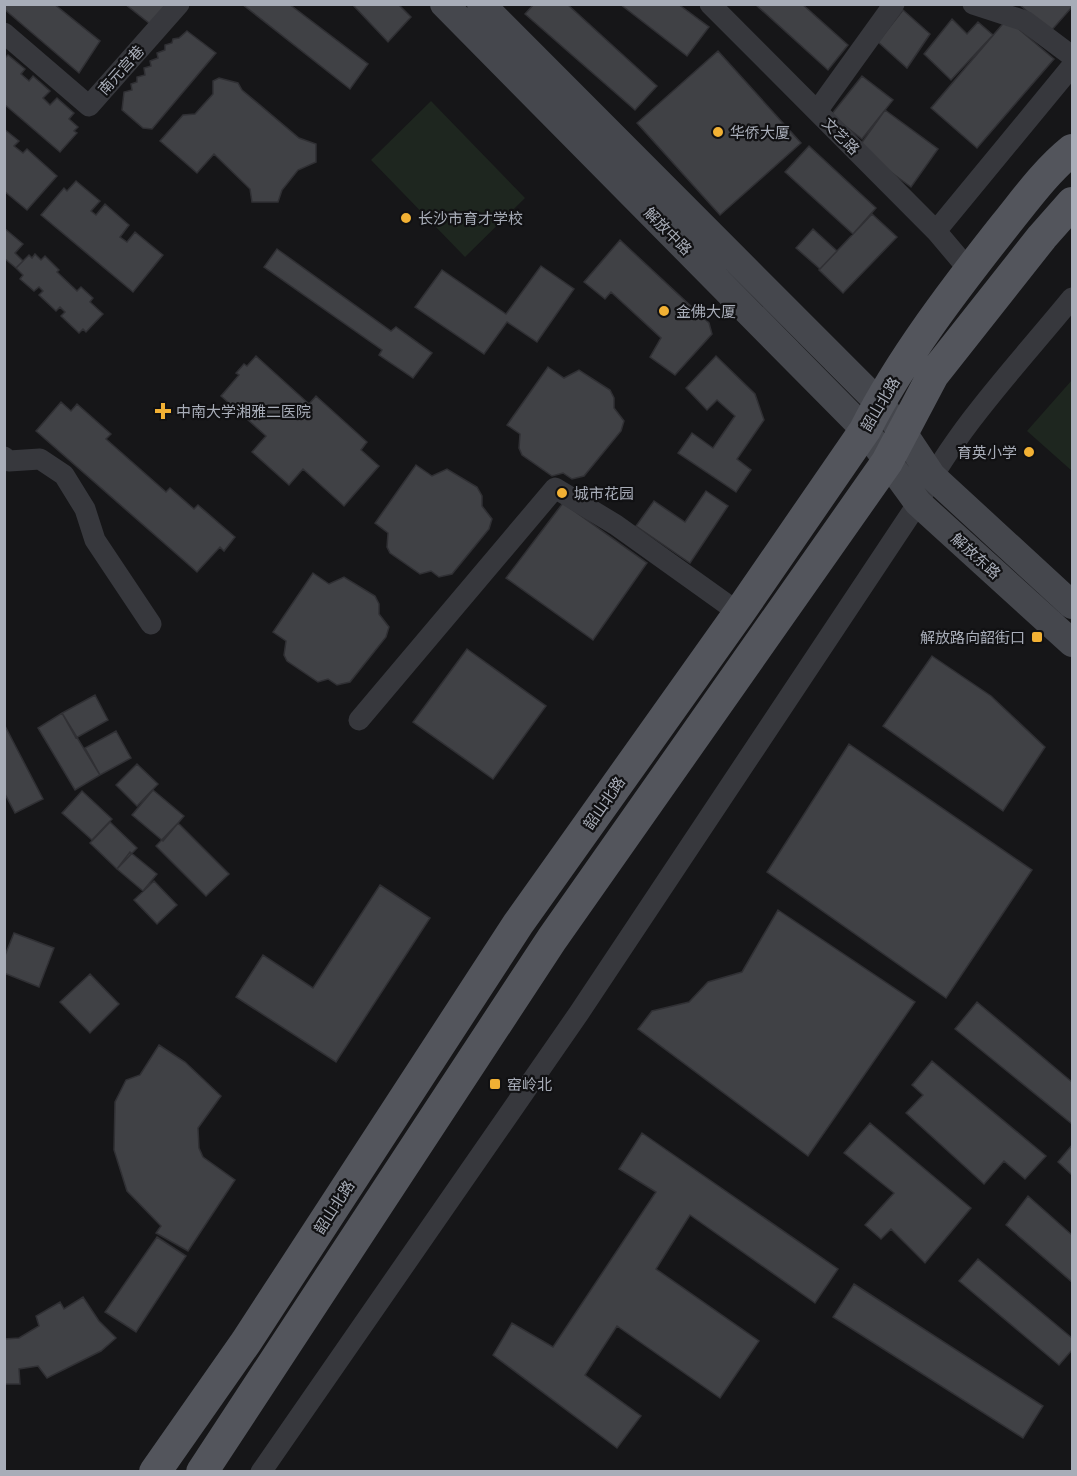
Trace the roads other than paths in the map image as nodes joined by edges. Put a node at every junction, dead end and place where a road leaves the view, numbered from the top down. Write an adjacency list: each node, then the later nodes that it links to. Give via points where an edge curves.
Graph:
1 (179, 4): 7 (street, 南元宫巷, via 89,106)
2 (444, 4): 18 (main road, 解放中路)
3 (481, 4): 17 (main road, 解放中路)
4 (710, 4): 10 (street, 文艺路)
5 (894, 4): 10 (street)
6 (973, 4): 8 (street, via 1025,21)
7 (4, 33)
8 (1072, 56)
9 (1072, 66): 14 (street)
10 (816, 111): 14 (street, 文艺路)
11 (1072, 133): 12 (main road, 韶山北路)
12 (1063, 158): 15 (main road, 韶山北路)
13 (1072, 204): 19 (main road, 韶山北路, via 933,375)
14 (936, 231): 15 (street, 文艺路)
15 (969, 270): 17 (main road, 韶山北路)
16 (1072, 298): 22 (street)
17 (879, 403): 18 (main road, 韶山北路); 19 (main road, 解放中路)
18 (865, 430): 21 (main road, 解放中路); 25 (main road, 韶山北路)
19 (902, 431): 21 (main road, 韶山北路); 22 (main road, 解放东路)
20 (4, 457): 26 (street, via 9,461 39,459 64,475 85,508 95,540)
21 (887, 462): 23 (main road, 解放东路); 30 (main road, 韶山北路, via 552,939)
22 (932, 476): 23 (street); 24 (main road, 解放东路)
23 (918, 503): 27 (main road, 解放东路); 31 (street, via 572,1023)
24 (1072, 605)
25 (739, 613): 28 (street, via 616,525 555,488); 29 (main road, 韶山北路, via 518,924 246,1342)
26 (151, 624)
27 (1072, 644)
28 (359, 720)
29 (155, 1472)
30 (202, 1472)
31 (261, 1472)

